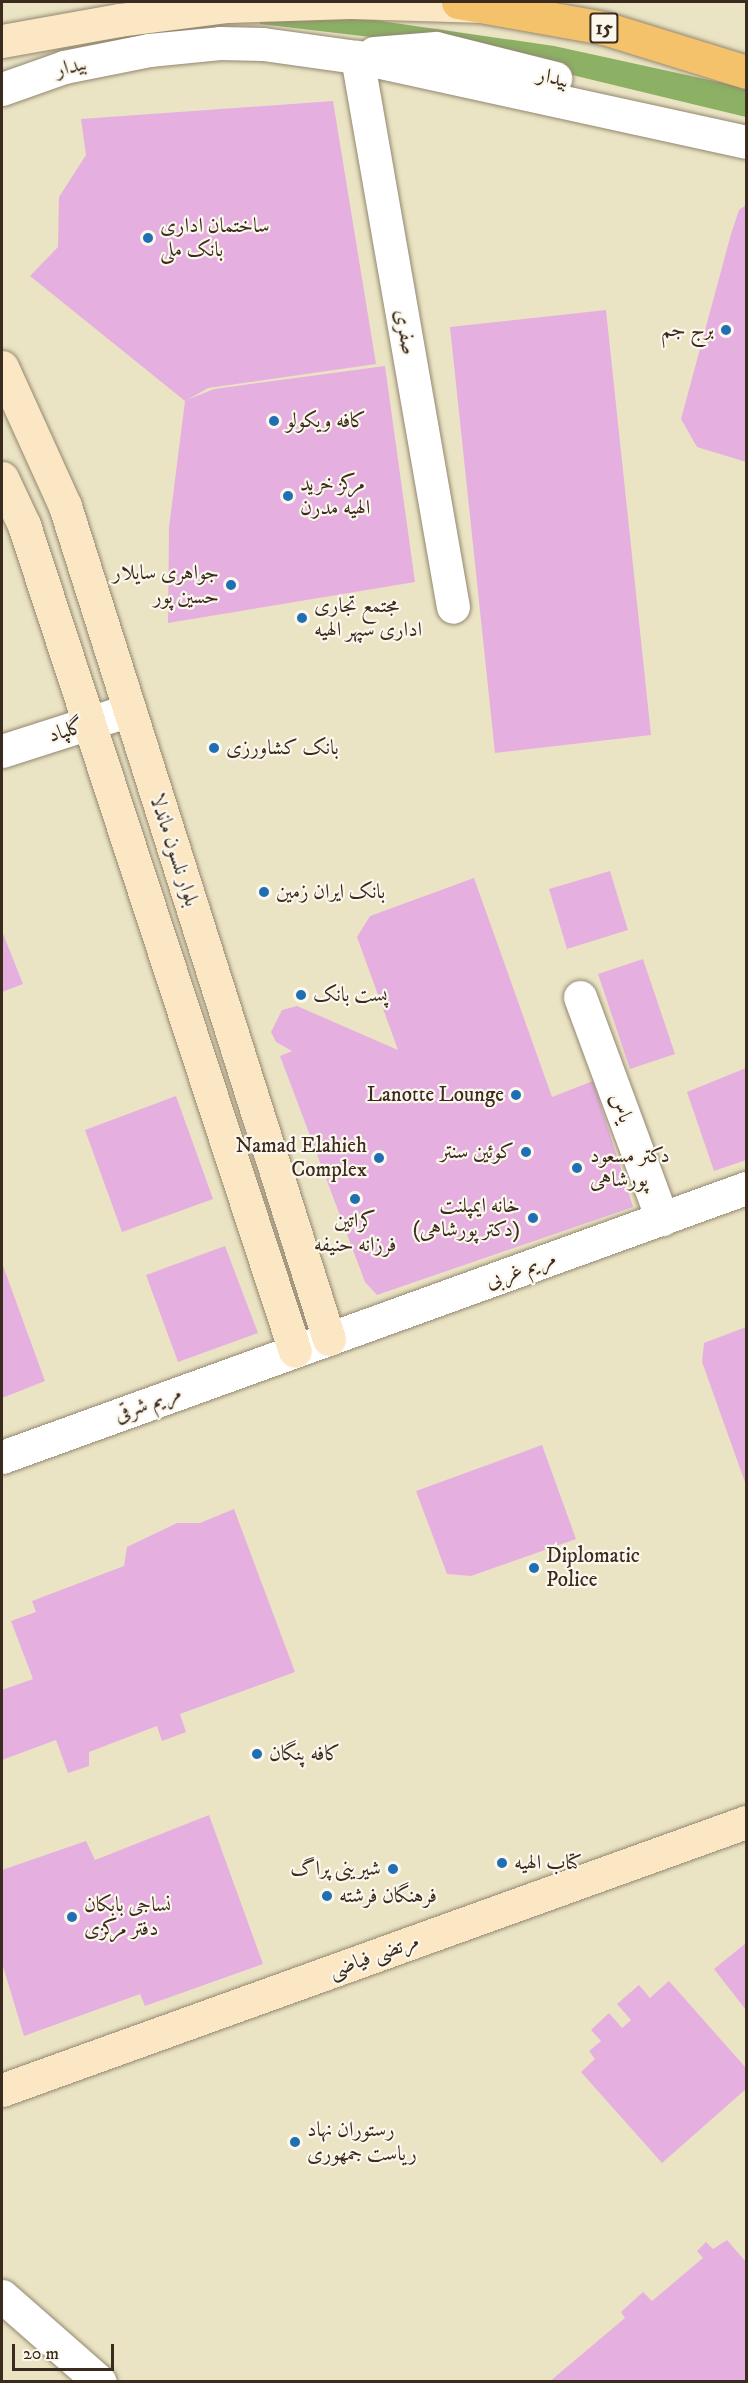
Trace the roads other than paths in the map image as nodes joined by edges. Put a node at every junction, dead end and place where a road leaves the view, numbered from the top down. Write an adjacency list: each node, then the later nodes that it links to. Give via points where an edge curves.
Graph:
1 (472, 4): 2 (main road, via 227,6); 4 (highway, 15, via 604,28)
2 (2, 41)
3 (357, 57): 5 (street, بیدار, via 263,44 196,45 64,68); 6 (street, بیدار, via 386,50 436,48); 7 (street, بیدار); 10 (street, صفری)
4 (747, 72)
5 (2, 89)
6 (747, 125)
7 (747, 142)
8 (2, 368): 11 (main road, بلوار نلسون ماندلا, via 65,506)
9 (2, 478): 12 (main road, بلوار نلسون ماندلا, via 24,525)
10 (453, 607)
11 (130, 710): 12 (street, گلپاد); 17 (main road, بلوار نلسون ماندلا)
12 (89, 724): 13 (street, گلپاد); 18 (main road, بلوار نلسون ماندلا)
13 (2, 751)
14 (580, 997): 16 (street, یاس)
15 (747, 1188): 16 (street, مریم غربی)
16 (662, 1219): 17 (street, مریم غربی)
17 (329, 1339): 18 (street, مریم غربی)
18 (295, 1351): 19 (street, مریم شرقی)
19 (2, 1457)
20 (747, 1822): 21 (main road, مرتضی فیاضی)
21 (2, 2090)
22 (2, 2296): 23 (street)
23 (100, 2382)

